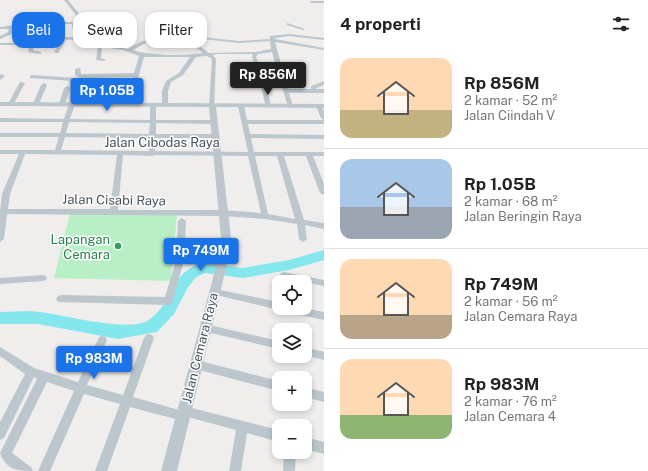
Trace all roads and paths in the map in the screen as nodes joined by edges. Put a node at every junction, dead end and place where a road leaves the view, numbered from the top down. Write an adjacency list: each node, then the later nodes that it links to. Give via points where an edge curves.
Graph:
1 (66, 0): 4 (street)
2 (311, 2): 3 (street)
3 (324, 2)
4 (76, 12)
5 (73, 23): 7 (street, via 33,23)
6 (289, 24): 9 (street, via 304,28)
7 (11, 27): 8 (street); 10 (street, via 10,33)
8 (0, 28)
9 (295, 35): 13 (street, via 278,35); 14 (street)
10 (0, 38)
11 (73, 38): 12 (street)
12 (65, 39)
13 (271, 40): 23 (street); 25 (street); 30 (street, via 239,42 195,38 193,42)
14 (324, 40)
15 (144, 42): 24 (street)
16 (0, 44): 17 (street)
17 (12, 44)
18 (230, 44): 28 (street)
19 (32, 48): 27 (street, via 30,51)
20 (59, 48): 26 (street)
21 (100, 48): 33 (street, via 98,59)
22 (115, 48): 24 (street)
23 (324, 49)
24 (130, 50): 31 (street)
25 (274, 50): 29 (street); 37 (street)
26 (56, 52)
27 (39, 53)
28 (228, 53): 29 (street); 30 (street)
29 (256, 53): 35 (street, via 254,57)
30 (210, 54): 32 (street); 57 (street, via 215,62)
31 (142, 55): 32 (street); 36 (street)
32 (194, 56): 56 (street, via 181,74 169,81)
33 (104, 60)
34 (78, 69): 36 (street, via 78,75 81,76)
35 (261, 75): 37 (street); 59 (street)
36 (136, 76): 54 (street, via 133,86 140,90)
37 (281, 76): 44 (street)
38 (32, 77): 52 (street, via 74,80 91,86)
39 (118, 82): 53 (street)
40 (22, 83): 48 (street)
41 (324, 83): 45 (street, via 313,87)
42 (44, 85): 49 (street)
43 (67, 88): 50 (street)
44 (285, 91): 45 (street); 60 (street)
45 (314, 91): 46 (street)
46 (324, 91)
47 (0, 104): 48 (street)
48 (11, 104): 49 (street)
49 (36, 104): 50 (street)
50 (62, 104): 51 (street)
51 (72, 104): 52 (street); 64 (street)
52 (88, 104): 53 (street)
53 (113, 105): 54 (street)
54 (138, 105): 55 (street)
55 (153, 105): 56 (street); 65 (street)
56 (164, 105): 57 (street)
57 (212, 106): 58 (street); 66 (street, Jalan Cemara Raya)
58 (241, 106): 59 (street); 67 (street)
59 (268, 106): 60 (street)
60 (290, 106): 61 (street)
61 (322, 106): 62 (street)
62 (324, 118)
63 (0, 120): 64 (street)
64 (67, 121): 65 (street); 70 (street)
65 (152, 121): 66 (street); 71 (street)
66 (213, 122): 72 (street, Jalan Cemara Raya)
67 (244, 122): 68 (street); 73 (street)
68 (324, 122)
69 (0, 135): 70 (street)
70 (62, 135): 71 (street); 77 (street)
71 (152, 136): 72 (street); 79 (street)
72 (215, 136): 80 (street, Jalan Cemara Raya)
73 (247, 136): 74 (street); 81 (street)
74 (324, 137)
75 (0, 152): 76 (street, Jalan Cibodas Raya)
76 (23, 152): 77 (street, Jalan Cibodas Raya); 86 (street, via 6,194)
77 (57, 153): 78 (street, Jalan Cibodas Raya)
78 (120, 153): 79 (street, Jalan Cibodas Raya); 87 (street)
79 (152, 154): 80 (street, Jalan Cibodas Raya)
80 (217, 154): 81 (street, Jalan Cibodas Raya); 88 (street, Jalan Cemara Raya)
81 (251, 154): 82 (street, Jalan Cibodas Raya); 89 (street)
82 (280, 154): 83 (street, Jalan Cibodas Raya); 91 (street)
83 (310, 154): 84 (street, Jalan Cibodas Raya); 85 (street)
84 (324, 154)
85 (324, 193)
86 (4, 211): 87 (street, Jalan Cisabi Raya); 93 (street)
87 (114, 212): 88 (street, Jalan Cisabi Raya)
88 (223, 213): 89 (street); 97 (street, Jalan Cemara Raya, via 226,245)
89 (265, 216): 91 (street)
90 (182, 221): 96 (street)
91 (300, 221): 92 (street); 95 (street)
92 (324, 226)
93 (0, 229): 94 (street)
94 (0, 239)
95 (303, 239)
96 (180, 261): 97 (street); 103 (street, via 168,302)
97 (223, 264): 102 (street, Jalan Cemara Raya)
98 (43, 278): 99 (street)
99 (0, 281)
100 (312, 281): 101 (street)
101 (324, 283)
102 (214, 292): 104 (street); 107 (street, Jalan Cemara Raya)
103 (61, 299)
104 (272, 304)
105 (312, 313): 106 (street)
106 (324, 316)
107 (205, 328): 110 (street); 114 (street, Jalan Cemara Raya)
108 (149, 338): 121 (street)
109 (102, 340): 118 (street)
110 (272, 343)
111 (0, 351): 115 (street)
112 (312, 353): 113 (street)
113 (324, 356)
114 (196, 365): 117 (street); 122 (street, Jalan Cemara Raya)
115 (31, 372): 116 (street); 124 (street)
116 (44, 376): 118 (street); 129 (street, via 6,453 9,459)
117 (272, 384)
118 (81, 388): 121 (street); 130 (street)
119 (312, 394): 120 (street)
120 (324, 397)
121 (127, 400): 122 (street); 131 (street)
122 (184, 413): 123 (street); 132 (street, Jalan Cemara Raya)
123 (242, 426): 125 (street); 133 (street)
124 (0, 434)
125 (272, 434)
126 (312, 445): 127 (street)
127 (324, 448)
128 (290, 459): 134 (street)
129 (27, 471)
130 (44, 471)
131 (101, 471)
132 (169, 471)
133 (235, 471)
134 (289, 471)

